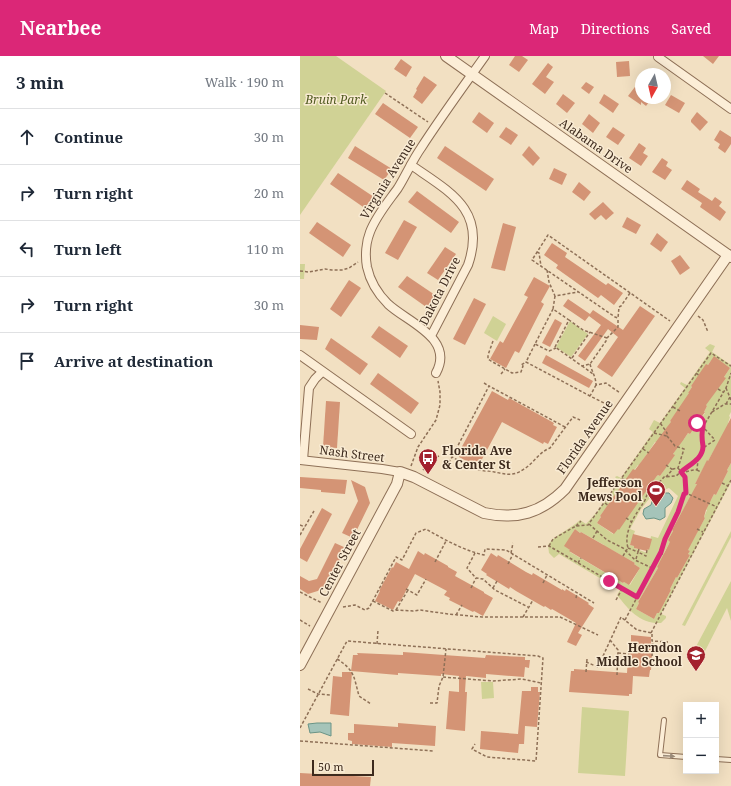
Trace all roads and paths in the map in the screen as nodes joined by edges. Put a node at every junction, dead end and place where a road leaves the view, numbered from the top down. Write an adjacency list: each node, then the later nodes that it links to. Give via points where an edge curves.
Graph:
1 (446, 56): 4 (street, Alabama Drive)
2 (485, 56): 4 (street, Virginia Avenue)
3 (658, 58): 6 (street)
4 (472, 74): 8 (street, Virginia Avenue); 10 (street, Alabama Drive)
5 (385, 92): 7 (path)
6 (731, 109)
7 (428, 122)
8 (411, 165): 11 (street, Virginia Avenue, via 375,221 369,236); 25 (street, Dakota Drive, via 452,193 466,210 473,230 474,242 468,265)
9 (537, 252): 12 (path); 12 (path, via 532,260); 16 (path, via 548,235)
10 (730, 254): 84 (street, Florida Avenue, via 565,488 547,505 521,515 496,516 472,508)
11 (366, 256): 14 (path, via 342,270); 25 (street, Virginia Avenue, via 370,278 381,297)
12 (541, 266): 13 (path)
13 (547, 270): 15 (path); 17 (path)
14 (300, 271)
15 (578, 292): 17 (path); 20 (path)
16 (630, 293): 20 (path, via 618,307); 22 (path)
17 (554, 296): 18 (path)
18 (553, 309): 21 (path); 28 (path)
19 (698, 316): 24 (path, via 703,320)
20 (618, 318): 26 (path, via 618,327)
21 (569, 320): 23 (path); 29 (path)
22 (670, 321)
23 (590, 332): 26 (path); 31 (path)
24 (708, 332)
25 (431, 336): 38 (street, Virginia Avenue, via 441,353)
26 (607, 338): 33 (path)
27 (492, 341): 36 (path, via 488,359)
28 (535, 344): 29 (path, via 549,351); 32 (path)
29 (556, 348): 31 (path)
30 (300, 355): 37 (street)
31 (571, 358): 34 (path)
32 (526, 362): 36 (path, via 521,365 521,372 512,373); 51 (path)
33 (590, 364): 34 (path); 42 (path)
34 (582, 366): 42 (path)
35 (731, 366): 39 (path, via 711,353)
36 (505, 369): 41 (path)
37 (322, 372): 66 (street); 75 (street, via 309,388)
38 (436, 373): 78 (path, via 440,392 436,420 418,447)
39 (696, 373): 43 (path); 57 (path)
40 (731, 373): 47 (path)
41 (501, 374)
42 (593, 374): 45 (path, via 596,377)
43 (700, 376)
44 (484, 382): 46 (path)
45 (596, 385): 50 (path, via 606,383); 51 (path)
46 (489, 386): 63 (path); 74 (path)
47 (726, 388): 49 (path); 52 (path)
48 (718, 389): 49 (path)
49 (722, 392): 59 (path)
50 (620, 393)
51 (590, 396): 56 (path)
52 (730, 397): 53 (path); 54 (path)
53 (731, 400)
54 (726, 404): 55 (path); 59 (path)
55 (731, 404)
56 (610, 406)
57 (673, 406): 58 (path); 62 (path)
58 (680, 411)
59 (712, 412): 64 (path)
60 (580, 420): 63 (path, via 573,417)
61 (697, 423): 64 (path)
62 (660, 424): 65 (path); 67 (path)
63 (565, 427): 74 (path, via 550,448 519,473 511,475 478,470)
64 (703, 427): 68 (path); 70 (path)
65 (654, 433): 67 (path); 71 (path)
66 (411, 434)
67 (666, 436): 80 (path, via 675,446 684,449)
68 (715, 440): 69 (path); 70 (path)
69 (718, 441)
70 (703, 448): 76 (path)
71 (643, 449): 72 (path); 88 (path)
72 (649, 453)
73 (439, 456): 81 (path)
74 (452, 457): 79 (path)
75 (301, 460): 84 (street, Nash Street)
76 (698, 460): 83 (path); 85 (path)
77 (666, 465): 82 (path)
78 (411, 466)
79 (446, 467)
80 (678, 468): 82 (path); 85 (path)
81 (423, 470)
82 (673, 470): 87 (path)
83 (697, 470): 85 (path); 86 (path)
84 (400, 472): 186 (street, Center Street)
85 (681, 472): 87 (path, via 676,476); 94 (path, via 685,477)
86 (701, 472)
87 (666, 477): 95 (path)
88 (622, 478): 90 (path); 96 (path)
89 (731, 480): 92 (path)
90 (627, 481)
91 (722, 484): 92 (path)
92 (728, 486): 98 (path)
93 (644, 493): 95 (path)
94 (686, 493): 98 (path); 100 (path)
95 (647, 495): 104 (path)
96 (605, 503): 97 (path); 105 (path)
97 (609, 506)
98 (717, 507): 111 (path)
99 (314, 512): 107 (path)
100 (675, 517): 102 (path); 124 (path)
101 (626, 518): 104 (path)
102 (678, 518)
103 (581, 521): 108 (path)
104 (632, 522): 118 (path, via 627,531)
105 (588, 524): 108 (path); 110 (path)
106 (300, 525): 107 (path)
107 (305, 526): 112 (path)
108 (576, 526): 116 (path, via 553,539)
109 (697, 529): 111 (path)
110 (597, 531): 113 (path); 121 (path)
111 (703, 532): 134 (path)
112 (300, 535)
113 (593, 538)
114 (446, 541): 123 (path); 130 (path); 138 (path, via 426,529 416,533 402,560 396,557)
115 (513, 543): 125 (path)
116 (549, 546): 117 (path); 131 (path)
117 (538, 547)
118 (628, 548): 121 (path); 122 (path)
119 (639, 549): 122 (path)
120 (648, 550): 122 (path, via 646,556)
121 (626, 551): 126 (path); 129 (path)
122 (638, 552): 129 (path)
123 (475, 553): 125 (path, via 484,555 485,549 506,550); 139 (path, via 467,568)
124 (660, 553): 127 (path); 135 (path)
125 (512, 554): 132 (path); 136 (path)
126 (623, 556)
127 (664, 556)
128 (581, 558): 131 (path)
129 (636, 560): 135 (path)
130 (435, 562)
131 (578, 563): 143 (path)
132 (508, 564)
133 (682, 565): 134 (path)
134 (686, 567): 158 (path)
135 (652, 568): 147 (path)
136 (547, 575): 144 (path); 151 (path)
137 (611, 576): 143 (path)
138 (385, 578): 141 (path); 157 (path)
139 (476, 578): 145 (path); 146 (path, via 483,579)
140 (426, 579): 164 (path, via 417,595 407,590)
141 (388, 580)
142 (497, 581): 146 (path)
143 (609, 581): 148 (path)
144 (543, 583)
145 (471, 588)
146 (493, 588): 163 (path)
147 (641, 588): 149 (path); 152 (path)
148 (622, 589): 152 (path); 155 (path)
149 (644, 590)
150 (300, 592): 159 (path)
151 (577, 593): 153 (path); 160 (path)
152 (637, 597): 170 (path)
153 (576, 598)
154 (534, 600): 163 (path)
155 (616, 600)
156 (664, 600): 158 (path)
157 (373, 601): 162 (path, via 365,610 355,605); 164 (path, via 393,611)
158 (667, 602): 173 (path)
159 (322, 603)
160 (594, 603)
161 (462, 605): 165 (path)
162 (343, 607)
163 (528, 607): 167 (path)
164 (396, 610): 165 (path)
165 (456, 615): 167 (path)
166 (565, 615): 168 (path)
167 (523, 617): 168 (path)
168 (563, 618): 174 (path)
169 (300, 620): 171 (path)
170 (625, 620): 173 (path, via 637,630); 175 (path, via 621,617)
171 (310, 626)
172 (378, 630): 178 (path)
173 (651, 633): 176 (path)
174 (598, 635)
175 (610, 640): 180 (path); 185 (path, via 598,667)
176 (653, 641): 177 (path); 182 (path)
177 (670, 642)
178 (377, 644): 179 (path); 183 (path, via 347,641)
179 (446, 649): 189 (path); 190 (path, via 538,656 543,658)
180 (618, 653): 181 (path); 188 (path)
181 (628, 654)
182 (652, 656)
183 (337, 659): 192 (path); 195 (path, via 351,669 359,696)
184 (587, 659): 185 (path)
185 (586, 662): 187 (path)
186 (300, 665)
187 (586, 672)
188 (617, 675)
189 (443, 677): 190 (path, via 493,681 522,678); 194 (path, via 437,703)
190 (541, 683): 199 (path, via 536,761 487,757 472,749)
191 (308, 689): 192 (path)
192 (318, 694): 193 (path); 197 (path)
193 (331, 695)
194 (430, 703)
195 (371, 704)
196 (664, 720): 201 (lane, one-way to 201, via 660,755)
197 (300, 728)
198 (300, 741): 200 (path)
199 (475, 744)
200 (434, 752)
201 (683, 757)
202 (719, 759): 203 (lane)
203 (731, 760)

